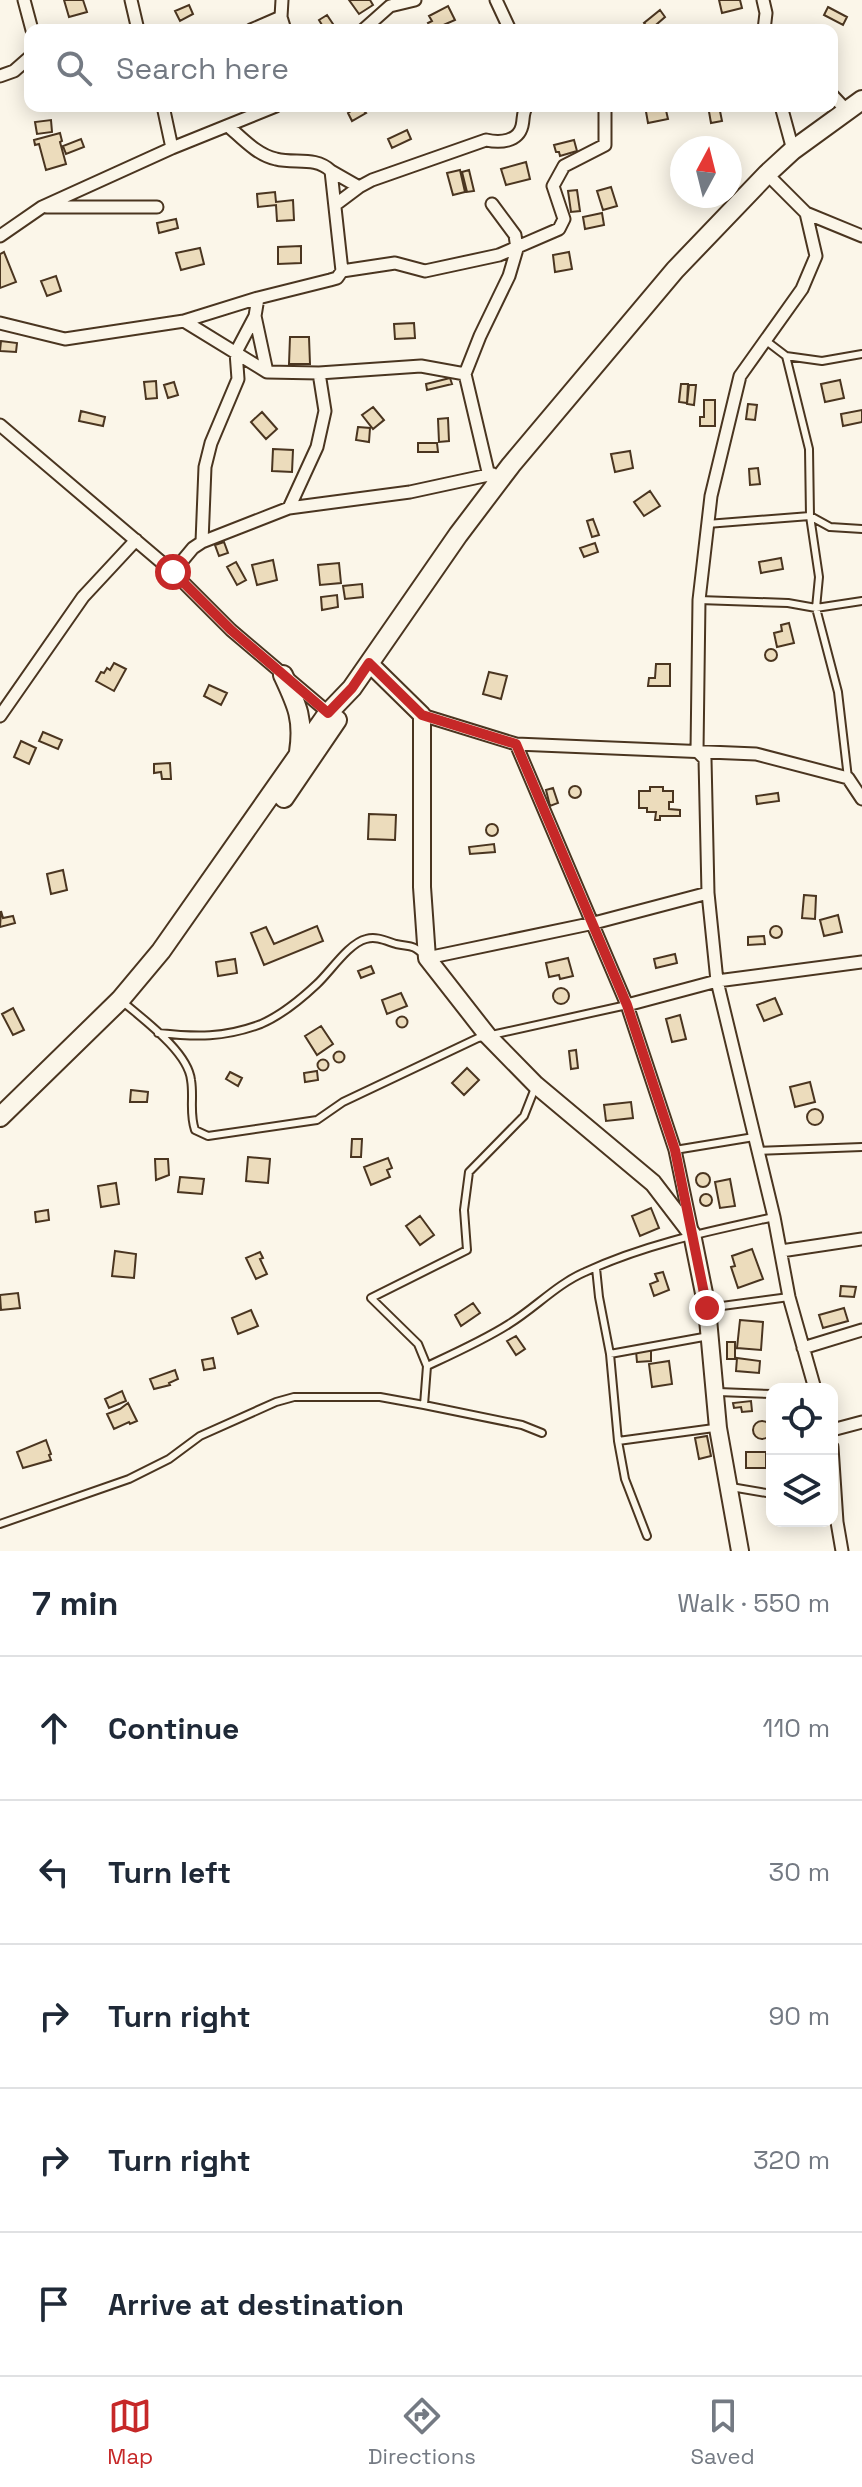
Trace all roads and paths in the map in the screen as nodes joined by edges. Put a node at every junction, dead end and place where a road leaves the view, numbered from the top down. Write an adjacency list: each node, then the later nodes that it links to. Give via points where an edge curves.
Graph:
1 (24, 0): 10 (street)
2 (131, 0): 11 (street)
3 (282, 0): 9 (street)
4 (415, 0): 14 (street, via 390,6)
5 (496, 0): 15 (street)
6 (763, 0): 8 (street)
7 (773, 0): 8 (lane)
8 (766, 13): 16 (street)
9 (281, 17): 12 (street); 13 (street)
10 (30, 24)
11 (137, 24)
12 (265, 24)
13 (283, 24)
14 (370, 24)
15 (507, 24)
16 (765, 24)
17 (24, 62): 18 (street)
18 (0, 76)
19 (854, 106): 27 (main road)
20 (164, 112): 26 (street)
21 (262, 112): 25 (street)
22 (523, 112): 30 (street, via 522,127 512,139 486,140)
23 (605, 112): 38 (street, via 605,145 564,166 553,186 564,219 559,229)
24 (783, 112): 27 (street)
25 (228, 126): 26 (street); 28 (street, via 277,160 305,160)
26 (172, 148): 33 (street)
27 (793, 150): 29 (main road)
28 (331, 171): 30 (street); 32 (street)
29 (767, 174): 35 (street); 52 (main road, via 675,270)
30 (359, 187): 32 (street)
31 (492, 204): 38 (street, via 515,235)
32 (335, 205): 39 (street)
33 (42, 207): 34 (street); 36 (street)
34 (157, 207)
35 (806, 213): 37 (street); 44 (street, via 816,256 802,289)
36 (0, 236)
37 (862, 236)
38 (517, 249): 39 (street, via 425,271 395,263); 50 (street)
39 (342, 271): 40 (street, via 337,278)
40 (258, 298): 41 (street); 42 (street)
41 (255, 316): 45 (street); 48 (street)
42 (184, 321): 43 (street, via 65,339); 45 (street)
43 (0, 323)
44 (765, 340): 47 (lane); 56 (street, via 740,376)
45 (236, 352): 48 (street); 59 (street, via 238,379 205,467)
46 (862, 354): 47 (lane, via 822,361)
47 (786, 356): 55 (lane, via 809,449)
48 (267, 372): 49 (street)
49 (319, 373): 50 (street, via 421,366); 54 (street, via 325,411 317,447)
50 (465, 374): 53 (street)
51 (0, 425): 58 (street)
52 (511, 465): 53 (street); 64 (main road)
53 (489, 476): 54 (street)
54 (289, 508): 59 (street)
55 (810, 516): 56 (lane); 57 (lane, via 830,527); 63 (lane, via 819,577)
56 (707, 524): 61 (street)
57 (862, 529)
58 (136, 540): 60 (street); 67 (street, via 83,597)
59 (202, 542): 60 (street)
60 (173, 572): 65 (street)
61 (699, 600): 63 (lane); 70 (street)
62 (862, 601): 63 (lane)
63 (816, 608): 73 (lane, via 838,692)
64 (369, 663): 66 (street); 68 (main road)
65 (283, 675): 68 (street); 71 (main road, via 300,711)
66 (422, 715): 69 (street); 78 (street)
67 (0, 716)
68 (333, 716): 71 (main road); 76 (main road, via 237,862)
69 (516, 744): 70 (street); 77 (street)
70 (697, 751): 73 (street, via 756,754); 75 (street, via 705,759)
71 (298, 755): 76 (main road)
72 (862, 777): 73 (street)
73 (848, 778): 74 (street)
74 (862, 799)
75 (708, 893): 77 (street); 80 (street)
76 (189, 913): 81 (main road)
77 (594, 923): 78 (street); 82 (street)
78 (427, 958): 83 (lane, via 414,946 366,939 354,944 285,1011 261,1024 203,1037); 84 (street)
79 (862, 962): 80 (street)
80 (717, 981): 82 (street); 87 (street)
81 (120, 1000): 83 (lane); 86 (main road)
82 (627, 1005): 84 (lane); 89 (street)
83 (158, 1033): 84 (lane, via 183,1059 191,1076 191,1119 195,1130 208,1136 317,1120 343,1102)
84 (488, 1036): 85 (street)
85 (536, 1085): 92 (street, via 653,1183); 102 (lane, via 524,1116 469,1172 464,1210 467,1250 371,1298 418,1344)
86 (0, 1117)
87 (754, 1137): 89 (lane); 90 (street)
88 (862, 1147): 90 (lane)
89 (675, 1150): 92 (street)
90 (758, 1151): 91 (street)
91 (774, 1217): 92 (lane); 94 (street)
92 (692, 1234): 95 (lane); 97 (street)
93 (862, 1239): 94 (street)
94 (781, 1251): 96 (street)
95 (596, 1268): 101 (lane); 102 (lane, via 509,1324)
96 (789, 1297): 97 (lane); 100 (street)
97 (707, 1308): 99 (street)
98 (862, 1330): 100 (street)
99 (709, 1336): 101 (lane); 104 (street)
100 (803, 1348): 103 (street)
101 (610, 1354): 111 (lane)
102 (427, 1366): 106 (lane)
103 (813, 1383)
104 (714, 1392): 105 (lane); 108 (street)
105 (766, 1394)
106 (424, 1405): 110 (lane); 114 (lane, via 380,1397 294,1397 276,1402 200,1436 129,1479)
107 (862, 1422): 109 (street)
108 (718, 1428): 111 (lane); 112 (street)
109 (838, 1428)
110 (542, 1433)
111 (618, 1441): 116 (lane, via 625,1479)
112 (728, 1486): 113 (lane); 117 (street)
113 (766, 1493)
114 (0, 1524)
115 (838, 1527): 118 (street)
116 (647, 1536)
117 (740, 1551)
118 (842, 1551)

